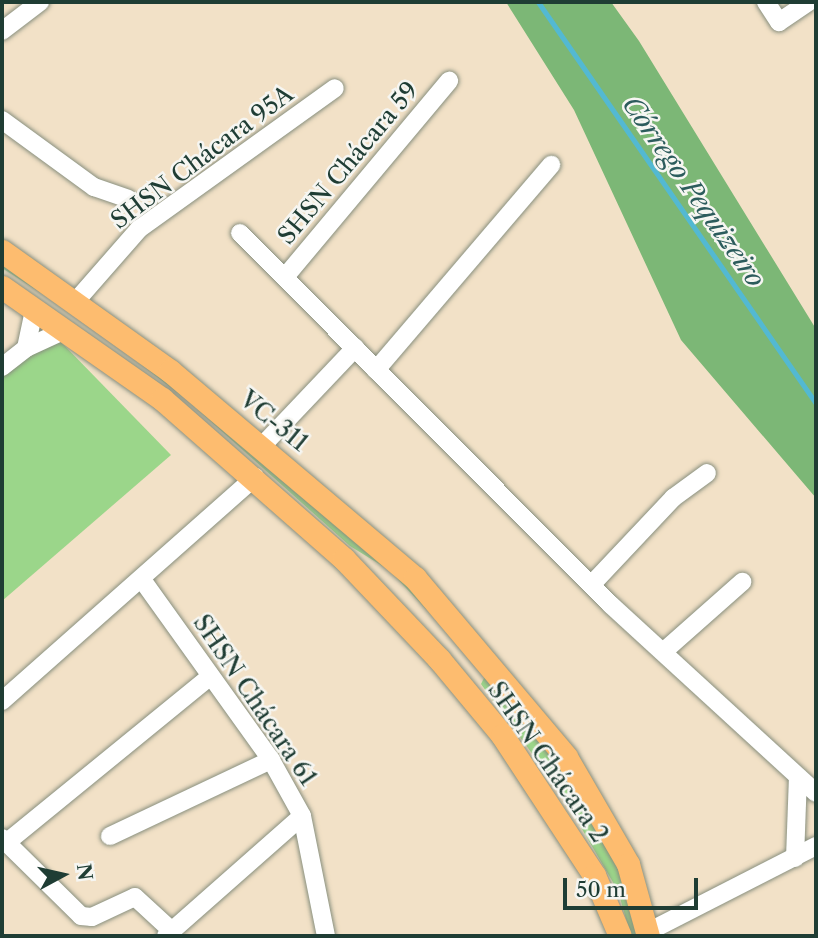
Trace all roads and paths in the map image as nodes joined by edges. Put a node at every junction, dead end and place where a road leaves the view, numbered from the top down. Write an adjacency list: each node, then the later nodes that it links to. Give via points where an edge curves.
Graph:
1 (40, 2): 4 (street)
2 (766, 2): 3 (street, via 779,22)
3 (809, 2)
4 (2, 31)
5 (449, 81): 12 (street, SHSN Chácara 59)
6 (335, 88): 14 (street, SHSN Chácara 95A, via 139,229)
7 (2, 120): 9 (street, via 94,187)
8 (551, 166): 20 (street)
9 (128, 200)
10 (240, 233): 12 (street)
11 (2, 251): 14 (main road, VC-311)
12 (285, 277): 18 (street)
13 (2, 287): 15 (main road, SHSN Chácara 2)
14 (76, 301): 21 (main road, VC-311)
15 (34, 309): 16 (main road, SHSN Chácara 2); 17 (street)
16 (65, 330): 17 (street); 23 (main road, SHSN Chácara 2, via 162,399)
17 (26, 348): 19 (street)
18 (355, 348): 20 (street); 21 (street)
19 (2, 367)
20 (376, 370): 26 (street)
21 (263, 445): 27 (main road, VC-311, via 381,546)
22 (708, 473): 26 (street, via 673,498)
23 (256, 477): 24 (street); 28 (main road, SHSN Chácara 2, via 344,559)
24 (143, 581): 31 (street, SHSN Chácara 61); 33 (street)
25 (743, 582): 29 (street)
26 (593, 583): 29 (street)
27 (456, 624): 28 (main road); 30 (main road, VC-311)
28 (426, 645): 32 (main road, SHSN Chácara 2)
29 (663, 652): 35 (street)
30 (488, 659): 32 (main road); 44 (main road, VC-311, via 566,757 612,832 638,891)
31 (211, 676): 34 (street, SHSN Chácara 61); 39 (street)
32 (459, 682): 42 (main road, SHSN Chácara 2, via 549,801)
33 (2, 701)
34 (271, 760): 37 (street, SHSN Chácara 61); 38 (street)
35 (798, 777): 36 (street); 41 (street)
36 (816, 793)
37 (302, 816): 43 (street); 45 (street, SHSN Chácara 61)
38 (110, 835)
39 (4, 840): 43 (street, via 81,916 92,917 135,897)
40 (816, 846): 41 (street)
41 (794, 858): 44 (street)
42 (617, 927)
43 (169, 934)
44 (648, 934)
45 (326, 936)

